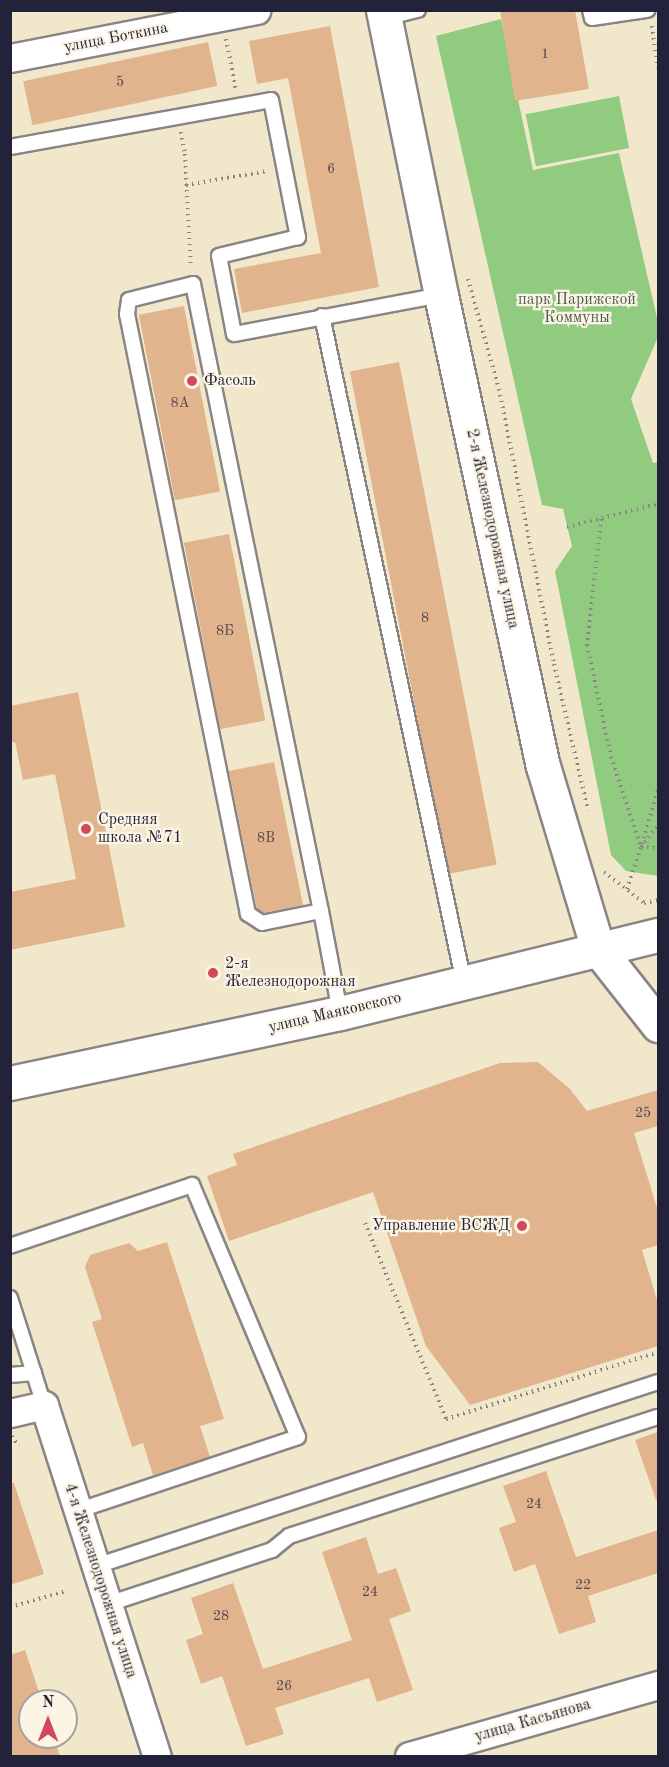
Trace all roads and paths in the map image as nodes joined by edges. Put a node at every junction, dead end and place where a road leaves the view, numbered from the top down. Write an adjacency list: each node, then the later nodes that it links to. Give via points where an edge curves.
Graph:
1 (256, 10): 6 (street, улица Боткина)
2 (418, 10): 4 (lane)
3 (590, 10): 5 (lane, via 592,18)
4 (384, 14): 16 (main road, 2-я Железнодорожная улица)
5 (649, 16): 8 (path)
6 (222, 17): 7 (street, улица Боткина); 9 (path)
7 (10, 58)
8 (658, 69)
9 (239, 106): 10 (lane); 12 (lane, via 271,100)
10 (178, 117): 11 (lane); 13 (path)
11 (10, 147)
12 (284, 168): 13 (path); 17 (lane, via 297,237 219,256 234,334)
13 (186, 185): 15 (path)
14 (468, 278): 22 (path, via 499,389)
15 (193, 284): 29 (lane); 29 (lane, via 129,300 127,314 248,914 262,923)
16 (441, 295): 17 (lane); 31 (main road, 2-я Железнодорожная улица, via 543,766)
17 (322, 316): 32 (lane)
18 (658, 504): 19 (path)
19 (601, 519): 20 (path); 24 (path, via 587,645 611,757)
20 (567, 527)
21 (658, 790): 24 (path)
22 (589, 814)
23 (658, 825): 24 (path)
24 (640, 848): 25 (path); 27 (path)
25 (658, 848)
26 (603, 871): 27 (path)
27 (627, 890): 28 (path, via 644,903)
28 (658, 900)
29 (321, 911): 33 (lane)
30 (658, 935): 31 (main road, улица Маяковского)
31 (598, 949): 32 (main road, улица Маяковского); 34 (main road, 2-я Железнодорожная улица)
32 (464, 983): 33 (main road, улица Маяковского)
33 (340, 1013): 35 (main road, улица Маяковского)
34 (658, 1025)
35 (10, 1083)
36 (365, 1223): 39 (path, via 446,1419)
37 (10, 1246): 48 (lane, via 192,1185 298,1437)
38 (10, 1298): 40 (lane)
39 (658, 1352)
40 (34, 1373): 41 (lane); 43 (lane)
41 (10, 1375)
42 (658, 1382): 49 (lane)
43 (44, 1405): 44 (street); 48 (street, 4-я Железнодорожная улица)
44 (10, 1413)
45 (658, 1418): 51 (lane, via 289,1536 272,1550)
46 (10, 1435): 47 (path)
47 (18, 1446)
48 (77, 1511): 49 (street, 4-я Железнодорожная улица)
49 (96, 1566): 51 (street, 4-я Железнодорожная улица)
50 (66, 1591): 52 (path)
51 (108, 1604): 54 (street, 4-я Железнодорожная улица)
52 (10, 1607)
53 (658, 1685): 55 (street, улица Касьянова)
54 (157, 1756)
55 (409, 1756)

